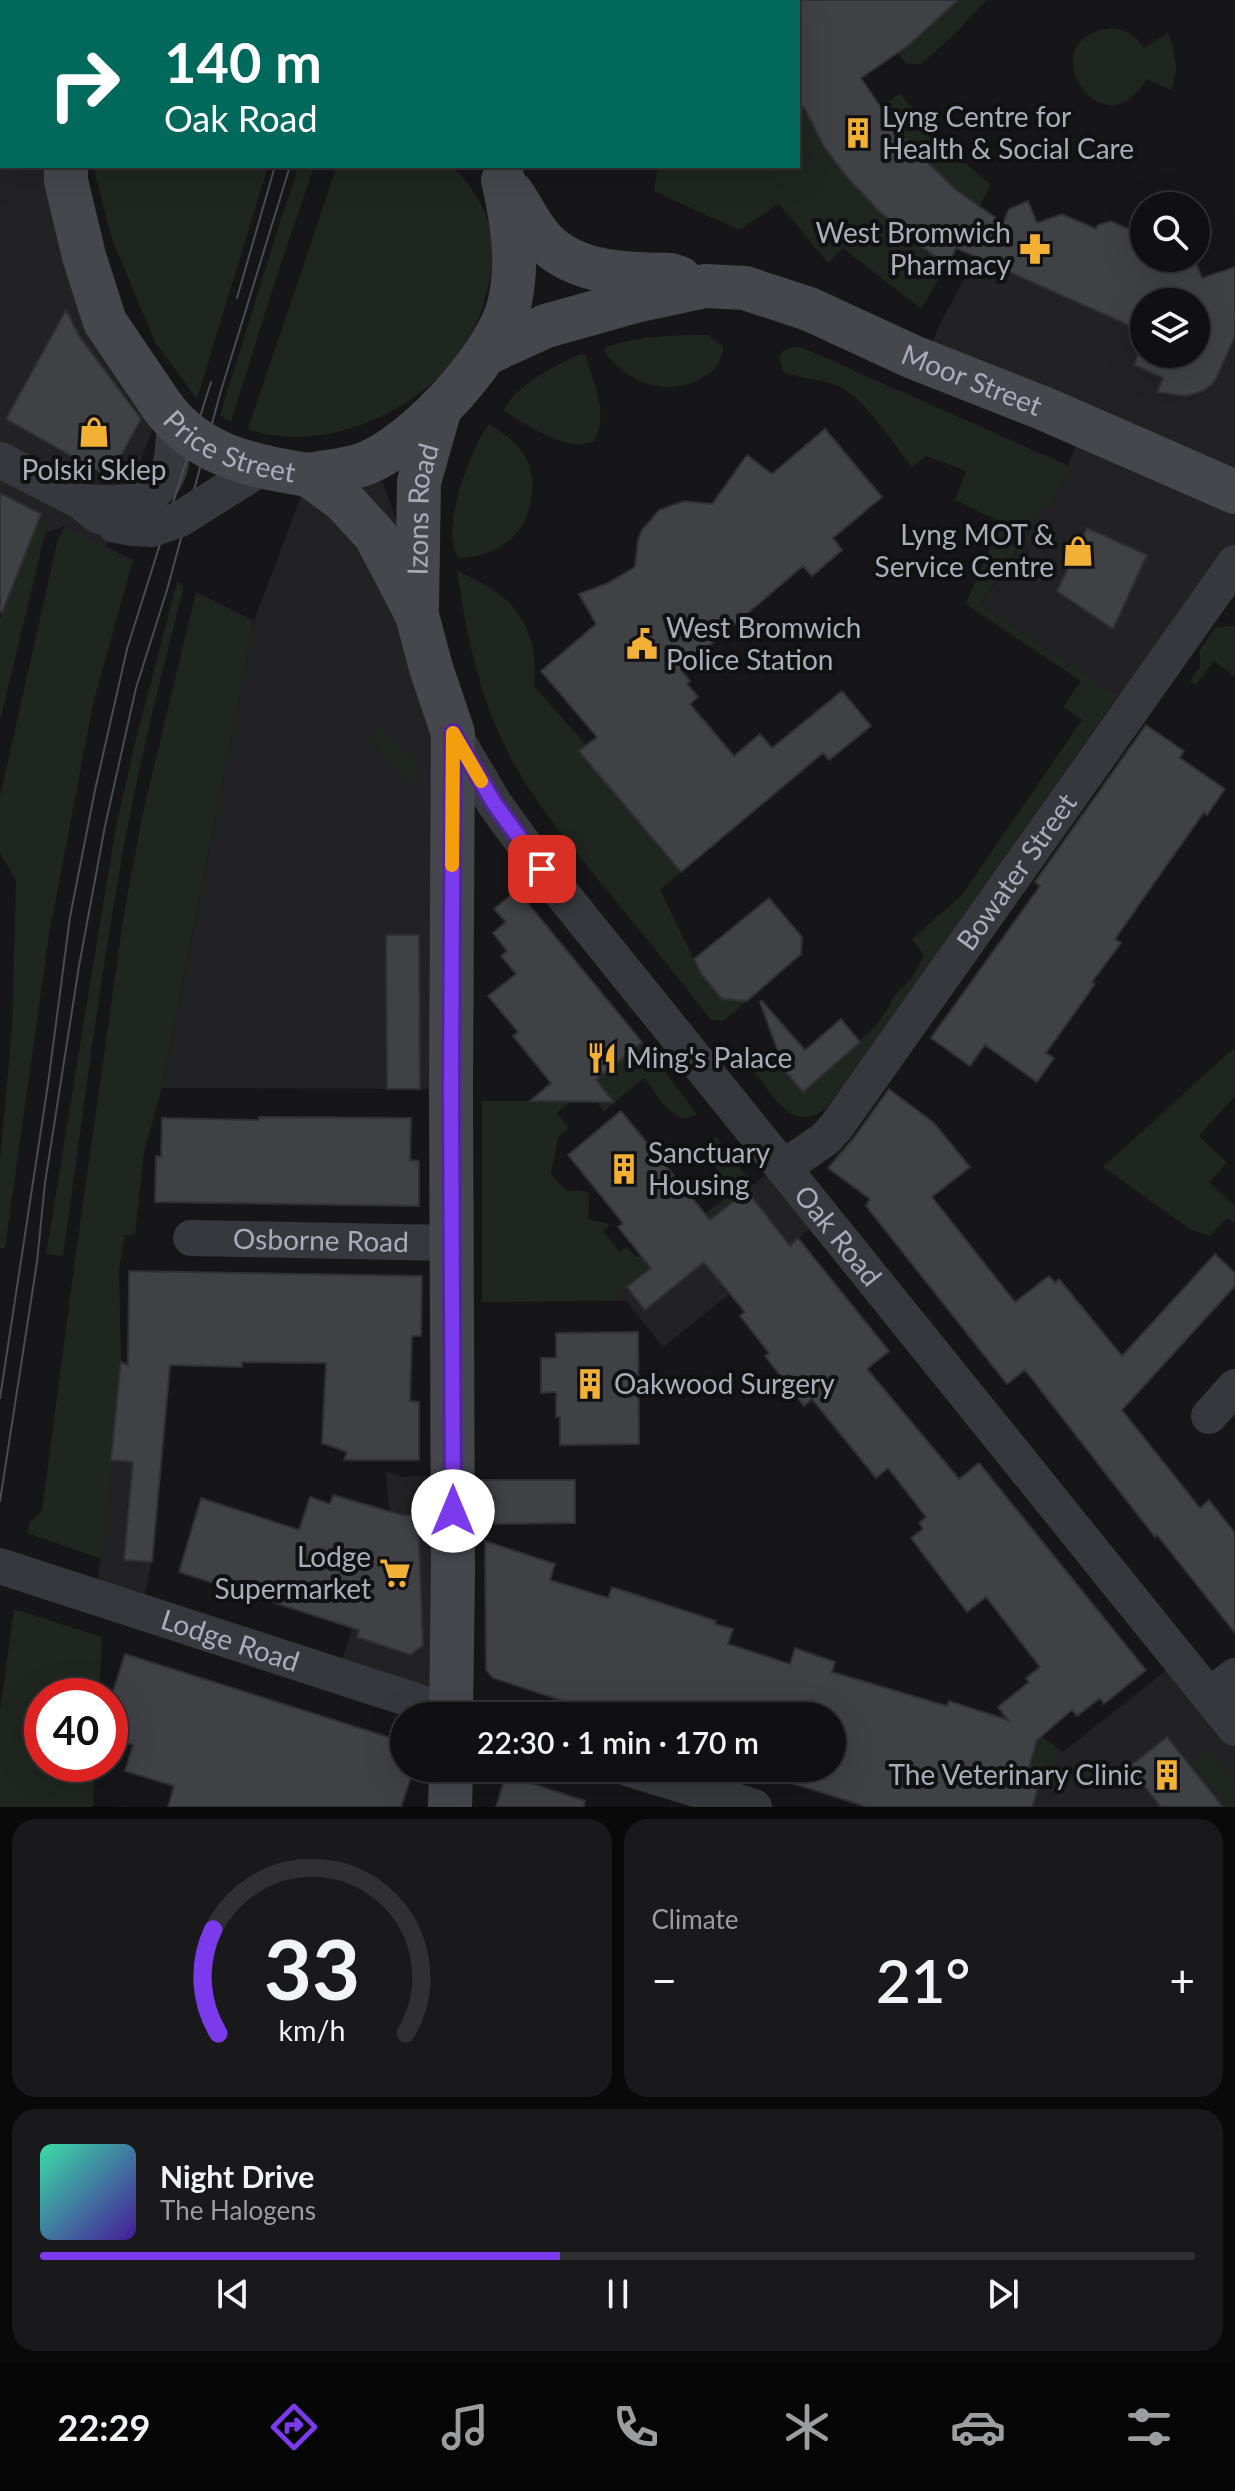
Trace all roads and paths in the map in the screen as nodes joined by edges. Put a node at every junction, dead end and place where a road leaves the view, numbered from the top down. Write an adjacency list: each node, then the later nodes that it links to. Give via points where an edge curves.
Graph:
1 (66, 168): 6 (street, Price Street, via 84,256 105,322)
2 (500, 171): 3 (street, Moor Street, via 545,243 562,256 604,272 671,275); 4 (street, Price Street, via 513,223 515,267 510,304)
3 (705, 286): 4 (street, Moor Street, via 585,313); 10 (street, Moor Street, via 745,288 809,309 913,357)
4 (487, 353): 5 (street, Price Street)
5 (440, 408): 9 (street, Price Street, via 404,441 368,462); 13 (street, Izons Road, via 419,482)
6 (169, 415): 8 (street, Price Street, bridge, via 215,451); 11 (street, via 168,475)
7 (0, 460): 11 (street, via 80,501)
8 (261, 468): 9 (street, Price Street, bridge); 11 (street, bridge, via 180,519 152,529 133,528)
9 (309, 475): 13 (street, Izons Road, via 343,500 376,536)
10 (1234, 487)
11 (119, 514)
12 (1235, 563): 15 (street, Bowater Street, via 836,1127)
13 (417, 615): 14 (street, Izons Road)
14 (453, 733): 15 (street, Oak Road, via 494,803 542,869); 17 (street, Izons Road)
15 (783, 1168): 21 (street, Oak Road)
16 (191, 1238): 17 (street, Osborne Road)
17 (451, 1243): 23 (street, Izons Road)
18 (1235, 1387): 19 (street)
19 (1209, 1416)
20 (0, 1566): 22 (street, Lodge Road)
21 (1222, 1686): 24 (street, Oak Road)
22 (415, 1702)
23 (455, 1702)
24 (1235, 1728)
25 (451, 1782): 27 (street)
26 (673, 1782): 28 (street)
27 (450, 1807)
28 (754, 1807)

